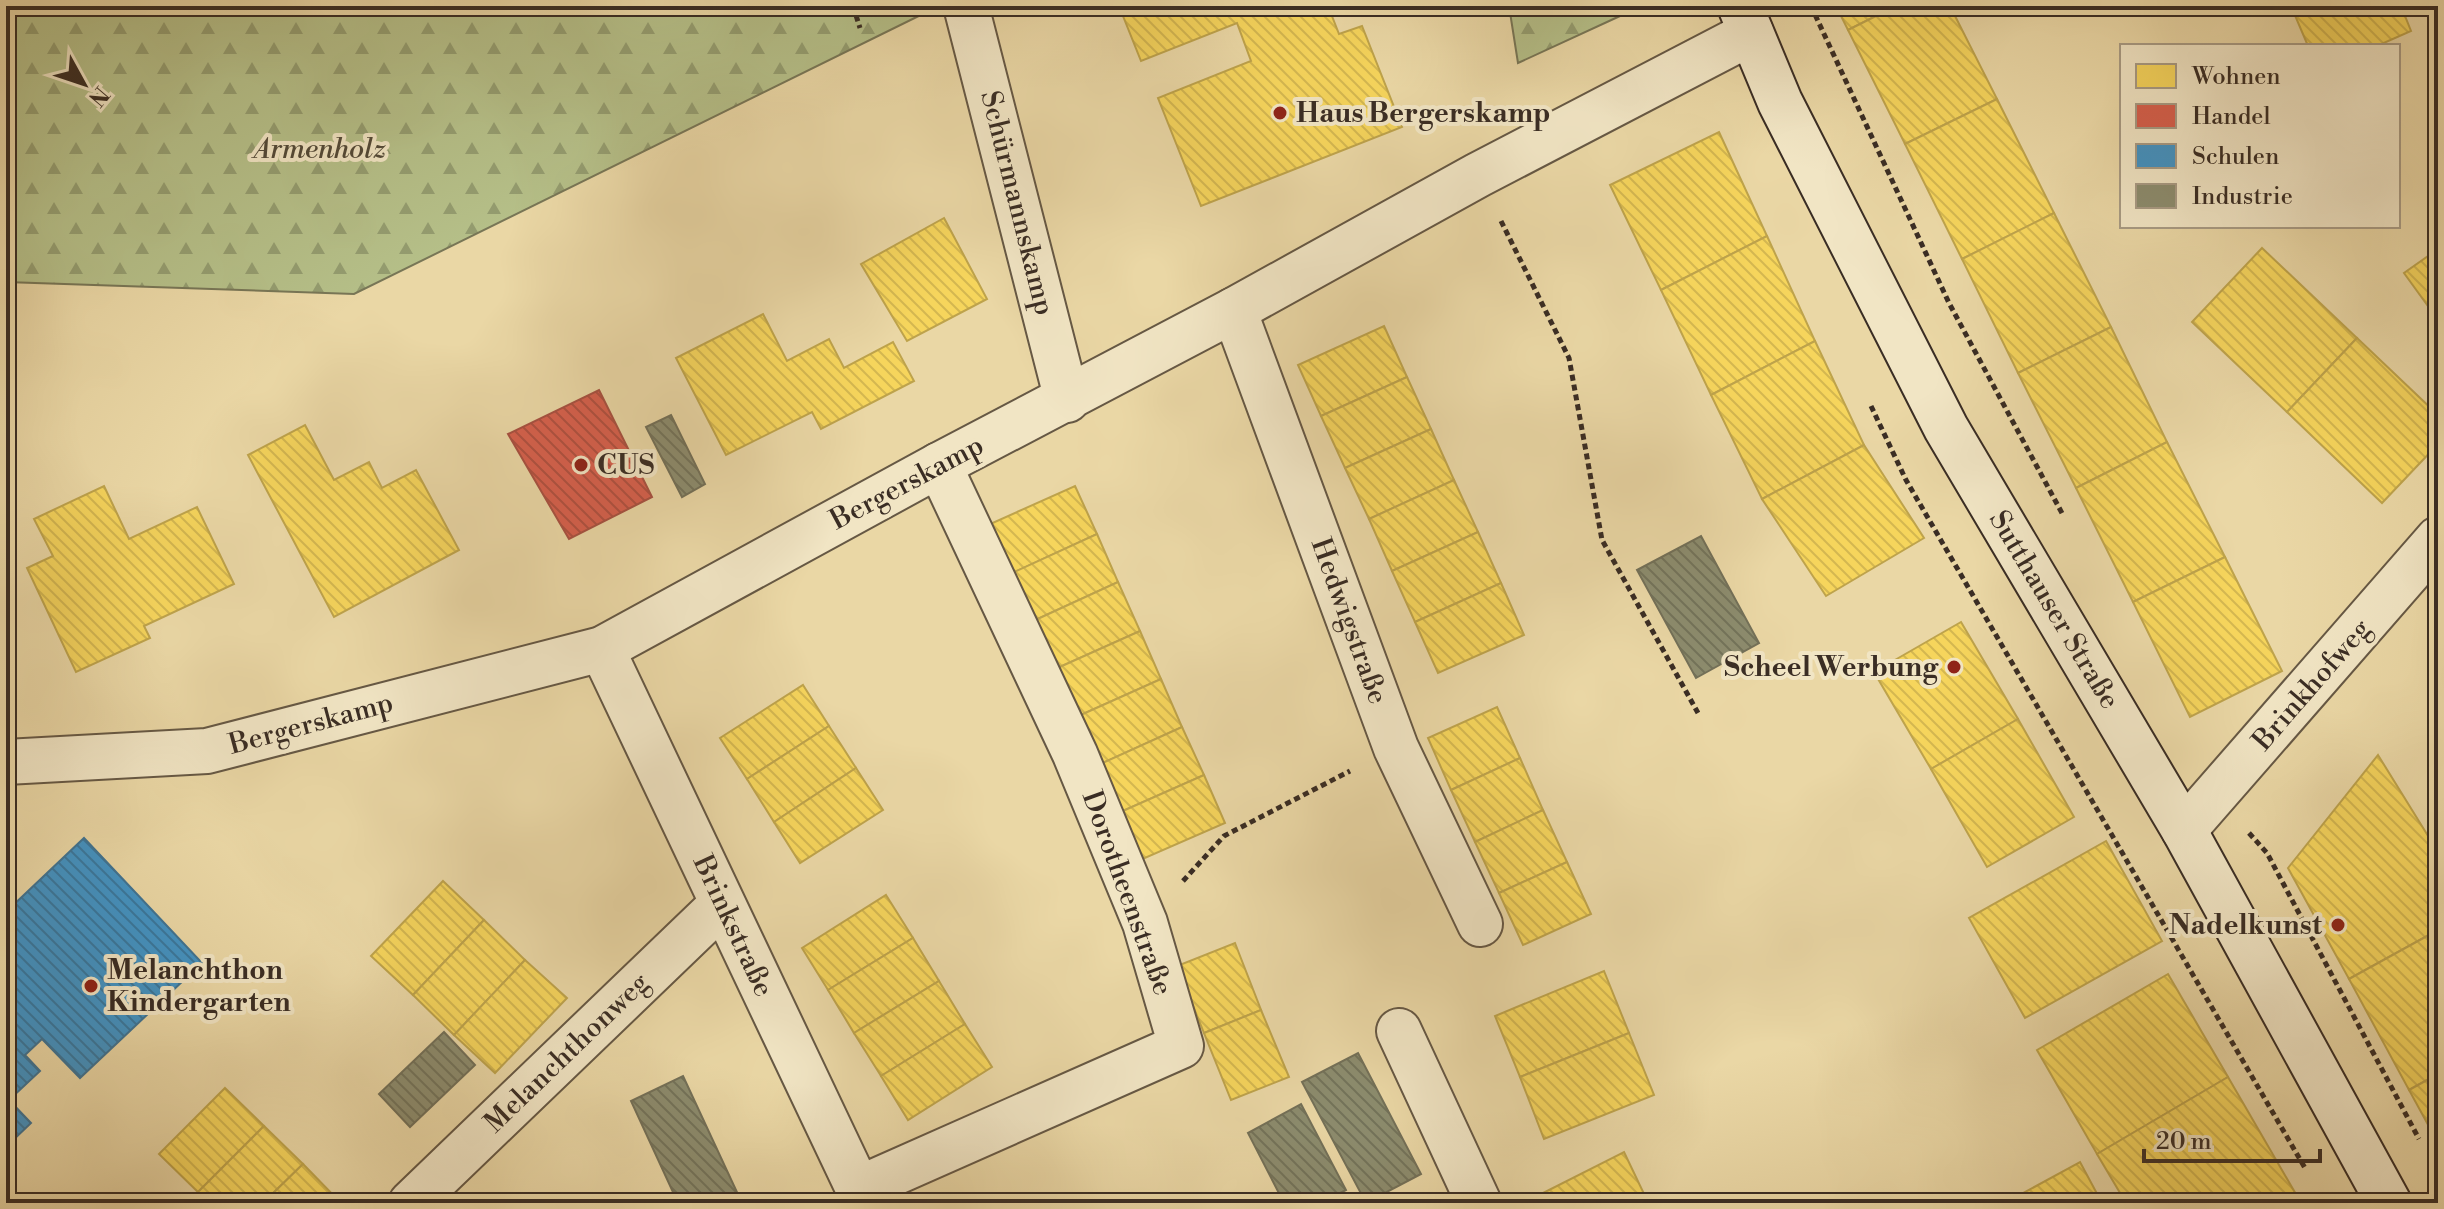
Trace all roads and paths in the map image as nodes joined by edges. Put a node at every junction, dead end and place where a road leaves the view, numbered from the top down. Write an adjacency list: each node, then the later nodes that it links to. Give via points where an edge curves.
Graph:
1 (853, 6): 5 (path)
2 (966, 6): 8 (street, Schürmannskamp)
3 (1811, 6): 10 (path, via 1949,303)
4 (1746, 20): 6 (street, Bergerskamp); 17 (street, Sutthauser Straße, via 1780,102 1946,428)
5 (860, 28)
6 (1478, 175): 7 (street, Bergerskamp); 13 (path, via 1569,358 1602,540)
7 (1234, 310): 8 (street, Bergerskamp); 14 (street, Hedwigstraße)
8 (1067, 400): 9 (street, Bergerskamp)
9 (939, 465): 12 (street, Bergerskamp); 19 (street, Dorotheenstraße, via 1075,754)
10 (2070, 528)
11 (2438, 539): 16 (street, Brinkhofweg)
12 (602, 649): 15 (street, Bergerskamp, via 207,751); 18 (street, Brinkstraße)
13 (1698, 713)
14 (1396, 748): 19 (path, via 1224,836); 20 (street, Hedwigstraße)
15 (6, 762)
16 (2215, 795): 17 (street, Brinkhofweg); 22 (path, via 2267,853)
17 (2184, 830): 26 (street, Sutthauser Straße)
18 (722, 904): 23 (street, Brinkstraße); 24 (street, Melanchthonweg)
19 (1145, 923): 23 (street, Dorotheenstraße, via 1181,1046)
20 (1480, 924)
21 (1399, 1031): 25 (street)
22 (2423, 1147)
23 (861, 1196)
24 (411, 1203)
25 (1479, 1203)
26 (2389, 1203)

